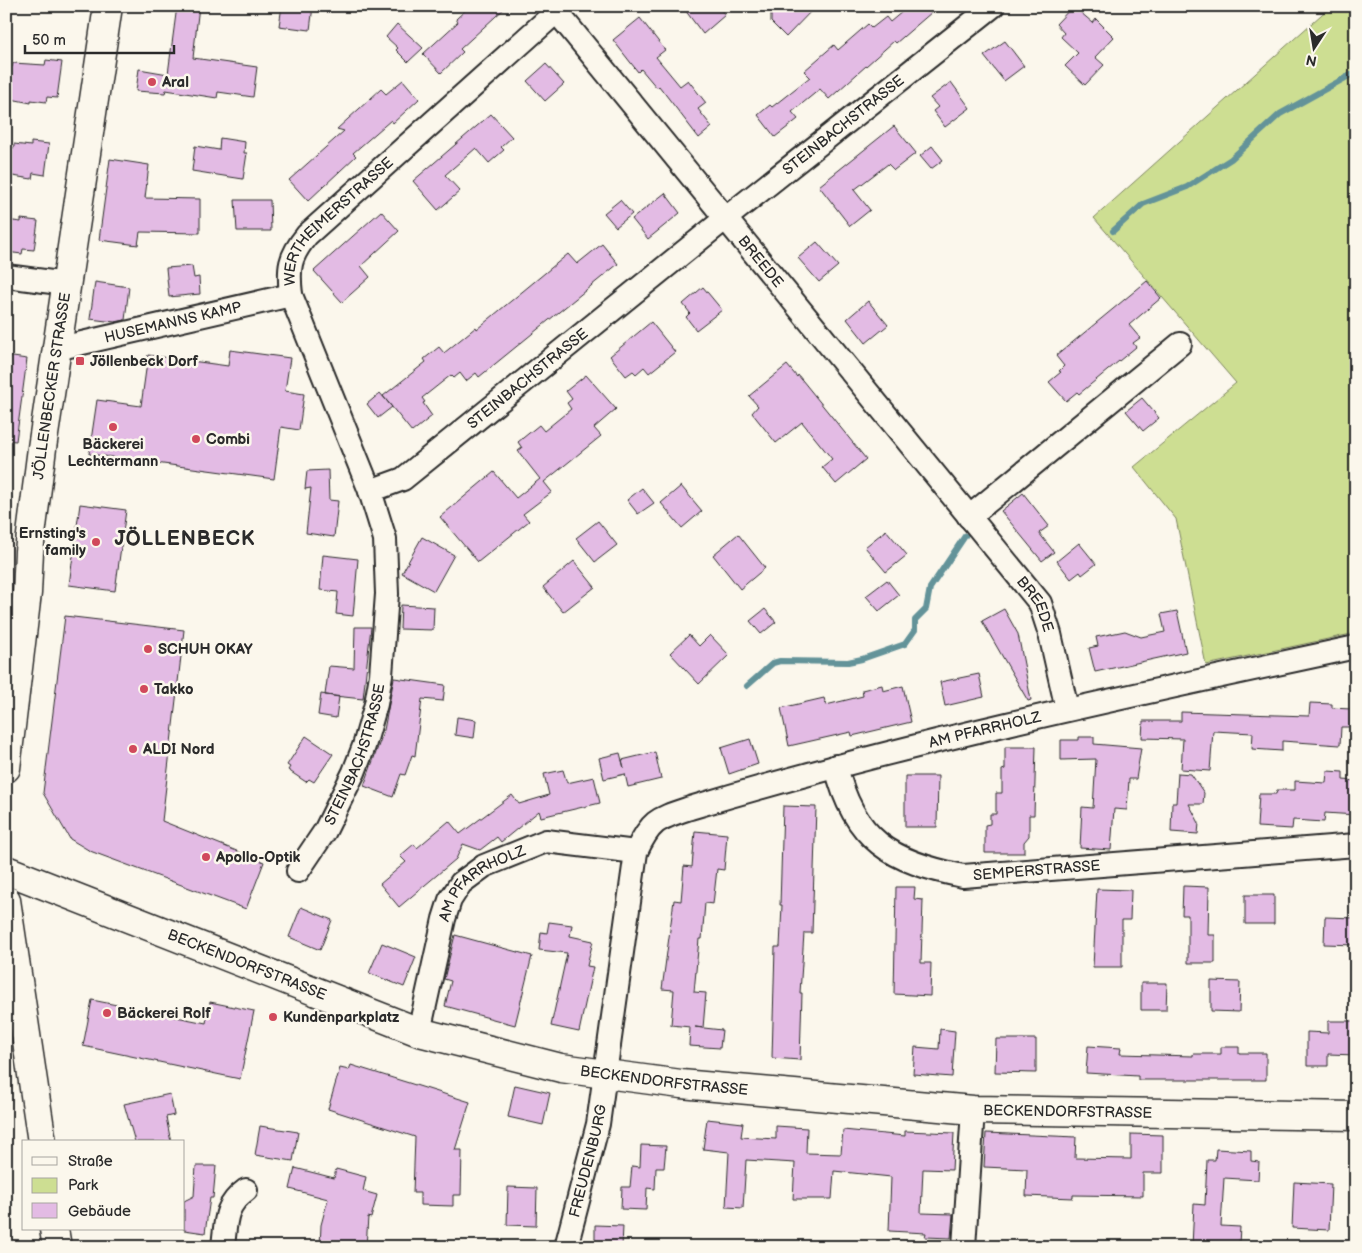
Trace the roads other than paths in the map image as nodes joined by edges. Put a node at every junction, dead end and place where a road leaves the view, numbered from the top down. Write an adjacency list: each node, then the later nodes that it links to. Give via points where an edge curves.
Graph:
1 (108, 6): 6 (main road, JÖLLENBECKER STRASSE)
2 (994, 6): 4 (street, STEINBACHSTRASSE)
3 (554, 9): 4 (street, BREEDE); 7 (street, WERTHEIMERSTRASSE, via 307,235 291,259 288,274)
4 (726, 218): 10 (street, STEINBACHSTRASSE, via 403,480); 11 (street, BREEDE)
5 (6, 276): 6 (street)
6 (67, 284): 9 (main road, JÖLLENBECKER STRASSE)
7 (291, 295): 9 (street, HUSEMANNS KAMP); 10 (street, WERTHEIMERSTRASSE)
8 (1180, 344): 11 (street)
9 (56, 350): 15 (main road, JÖLLENBECKER STRASSE, via 29,551)
10 (370, 491): 19 (street, STEINBACHSTRASSE, via 385,539 387,594 376,704 354,772 325,831)
11 (969, 518): 13 (street, BREEDE, via 1040,603)
12 (1356, 647): 13 (street, AM PFARRHOLZ)
13 (1067, 709): 14 (street, AM PFARRHOLZ)
14 (836, 766): 16 (street, SEMPERSTRASSE, via 842,793 865,831 891,852 926,868 963,876); 17 (street, AM PFARRHOLZ, via 666,816 648,828)
15 (6, 768)
16 (1356, 845)
17 (636, 852): 21 (street, AM PFARRHOLZ, via 546,841 484,866 461,883 450,900 444,919); 22 (street, AM PFARRHOLZ)
18 (6, 870): 21 (main road, BECKENDORFSTRASSE)
19 (298, 871)
20 (6, 900): 25 (main road)
21 (419, 1032): 22 (main road, BECKENDORFSTRASSE, via 514,1058)
22 (606, 1074): 23 (main road, BECKENDORFSTRASSE, via 747,1091); 30 (street, FREUDENBURG, via 598,1124)
23 (973, 1110): 24 (main road, BECKENDORFSTRASSE); 31 (street)
24 (1356, 1116)
25 (42, 1140)
26 (246, 1190): 29 (street, via 234,1199 227,1213)
27 (54, 1230): 28 (main road)
28 (57, 1247)
29 (223, 1247)
30 (566, 1247)
31 (964, 1247)

